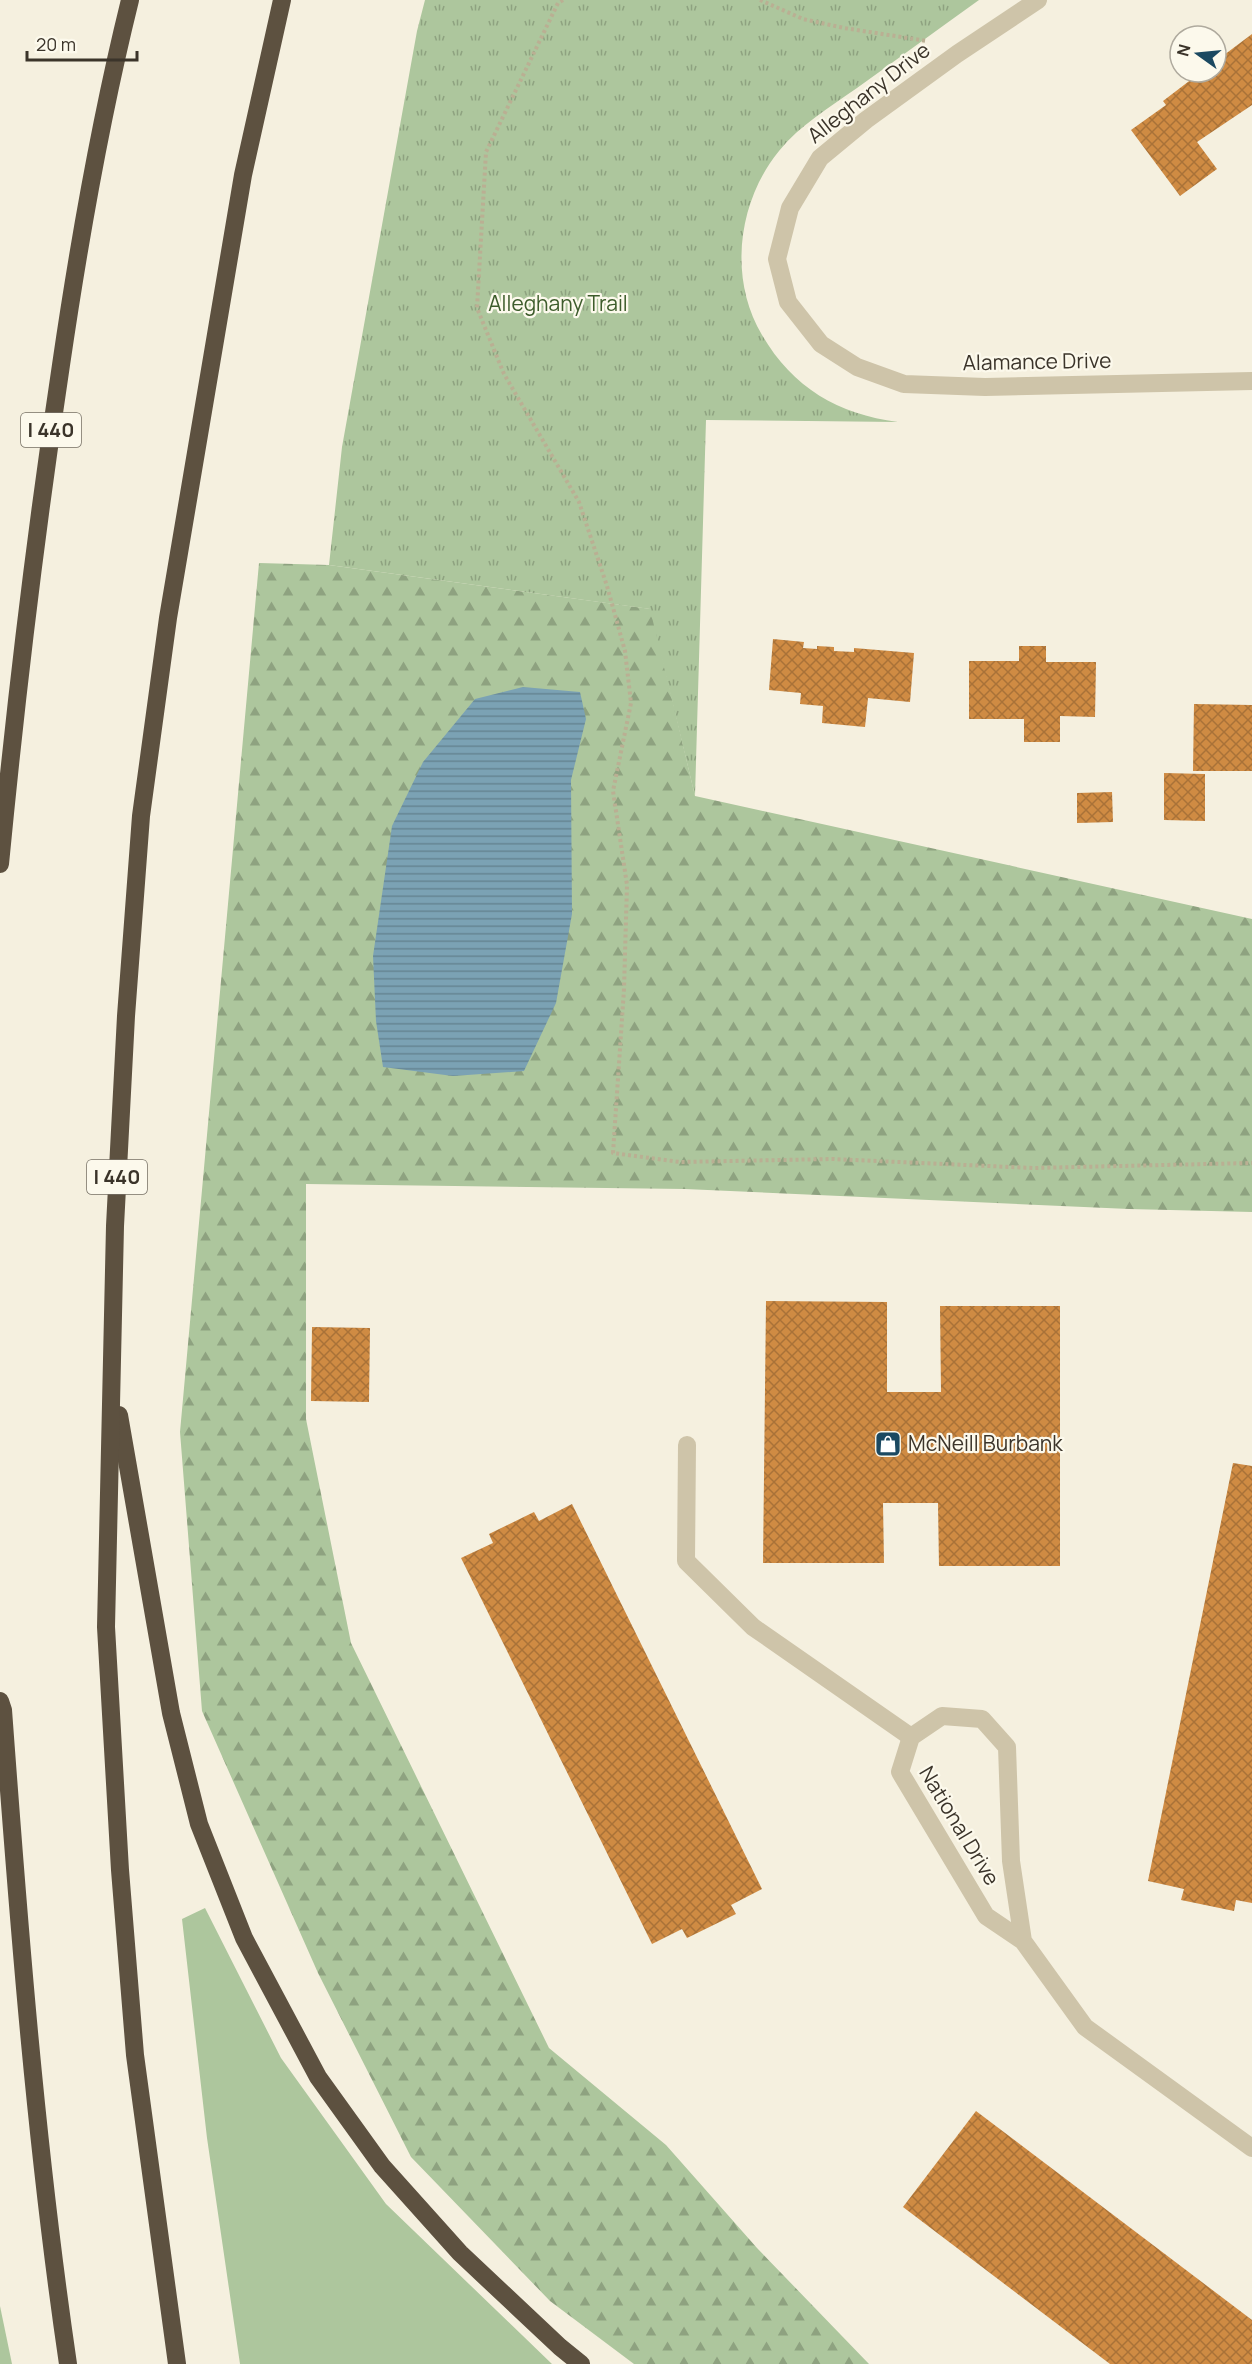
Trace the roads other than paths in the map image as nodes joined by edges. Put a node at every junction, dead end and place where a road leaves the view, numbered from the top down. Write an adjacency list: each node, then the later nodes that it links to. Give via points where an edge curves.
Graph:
1 (130, 0): 6 (highway, I 440, via 84,214 47,455)
2 (282, 0): 7 (highway, I 440, via 243,175 168,618 141,816 122,1086)
3 (1038, 0): 4 (street, Alleghany Drive, via 957,54 820,158 790,208 777,259 788,302)
4 (830, 351): 5 (street, Alamance Drive, via 857,367 904,384 985,387)
5 (1252, 381)
6 (0, 864)
7 (111, 1374): 14 (highway, I 440, via 106,1627 120,1870 135,2055); 15 (highway, via 171,1713 199,1824 244,1938 318,2077 382,2166 460,2253)
8 (687, 1445): 10 (street, via 686,1561 753,1627)
9 (0, 1701): 13 (highway, via 22,1976)
10 (911, 1737): 11 (street, National Drive, via 900,1772 986,1916); 11 (street, National Drive, via 942,1716 982,1719 1007,1748 1011,1861)
11 (1023, 1941): 12 (street, National Drive, via 1085,2027)
12 (1252, 2148)
13 (68, 2364)
14 (177, 2364)
15 (581, 2364)

